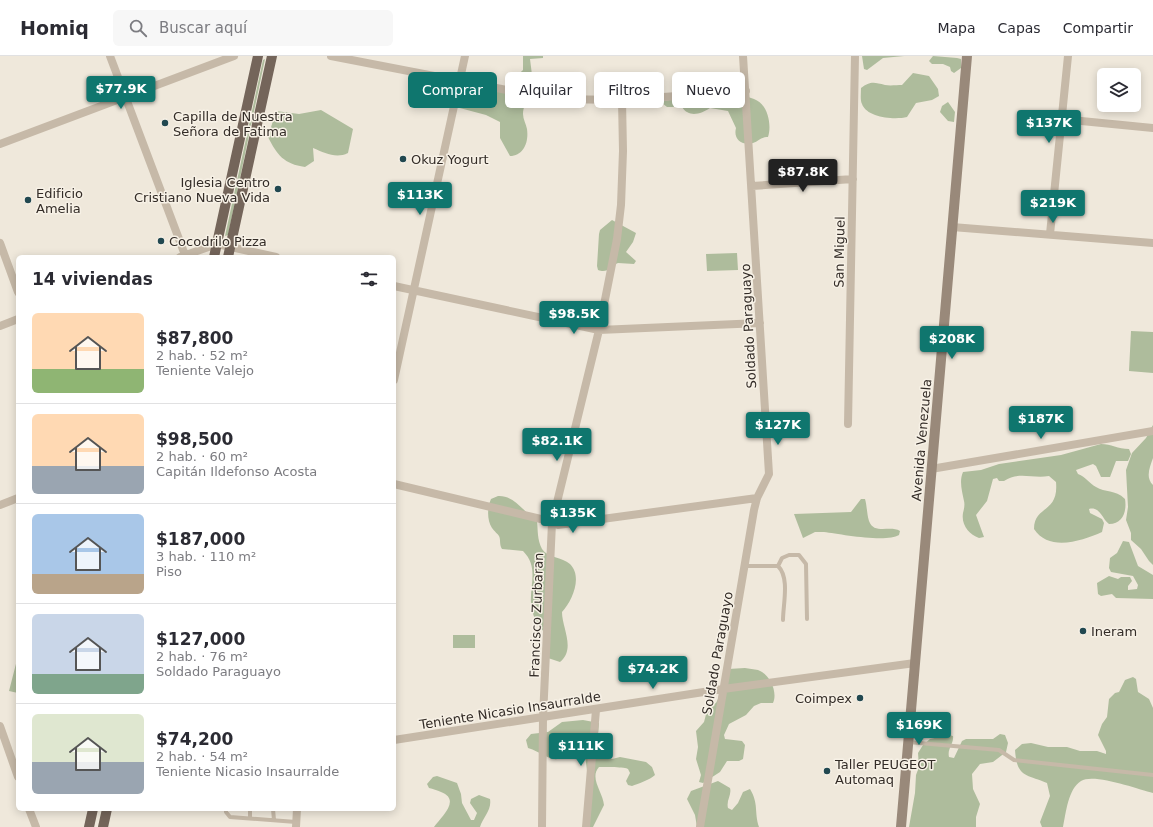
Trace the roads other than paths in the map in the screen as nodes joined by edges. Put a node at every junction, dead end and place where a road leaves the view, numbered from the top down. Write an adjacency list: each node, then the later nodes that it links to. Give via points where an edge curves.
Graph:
1 (110, 56): 15 (street)
2 (234, 56): 15 (street)
3 (258, 56): 29 (main road)
4 (272, 56): 30 (main road)
5 (331, 56): 11 (street)
6 (465, 56): 12 (street)
7 (743, 56): 14 (street, Soldado Paraguayo)
8 (855, 56): 23 (street, San Miguel)
9 (967, 56): 25 (main road, Avenida Venezuela)
10 (1068, 56): 20 (street)
11 (414, 72)
12 (462, 72)
13 (497, 89): 17 (street, via 542,98)
14 (746, 91): 16 (street); 24 (street, Soldado Paraguayo)
15 (127, 97): 22 (street); 31 (street)
16 (664, 97)
17 (594, 99)
18 (454, 108): 38 (street)
19 (622, 108): 42 (street, Francisco Zurbaran, via 623,151 619,222)
20 (1061, 119): 21 (street); 26 (street)
21 (1153, 128)
22 (0, 144)
23 (853, 180): 24 (street); 44 (street, San Miguel)
24 (752, 186): 40 (street, Soldado Paraguayo)
25 (952, 227): 26 (street); 46 (main road, Avenida Venezuela)
26 (1050, 234): 28 (street)
27 (0, 243): 37 (street)
28 (1153, 243)
29 (217, 244): 30 (street); 32 (street); 33 (main road)
30 (231, 246): 34 (main road); 35 (street)
31 (182, 255)
32 (185, 255)
33 (214, 255)
34 (229, 255)
35 (268, 255)
36 (396, 286): 38 (street)
37 (16, 287)
38 (413, 290): 42 (street); 43 (street)
39 (16, 320): 41 (street)
40 (760, 323): 42 (street); 48 (street, Soldado Paraguayo, via 769,474)
41 (0, 326)
42 (599, 330): 51 (street, Francisco Zurbaran)
43 (396, 371)
44 (848, 424)
45 (1153, 431): 46 (street)
46 (931, 469): 56 (main road, Avenida Venezuela)
47 (396, 484): 51 (street)
48 (757, 498): 51 (street, via 560,525); 52 (street, Soldado Paraguayo)
49 (16, 499): 50 (street)
50 (0, 505)
51 (552, 523): 59 (street, Francisco Zurbaran)
52 (744, 566): 53 (lane); 57 (street, Soldado Paraguayo)
53 (778, 566): 54 (lane, via 782,558 789,555 799,555 806,564); 55 (lane, via 784,578)
54 (807, 619)
55 (783, 620)
56 (915, 662): 57 (street, Teniente Nicasio Insaurralde); 62 (main road, Avenida Venezuela)
57 (723, 689): 58 (street, Teniente Nicasio Insaurralde); 80 (street, Soldado Paraguayo)
58 (596, 710): 59 (street, Teniente Nicasio Insaurralde); 79 (street)
59 (543, 717): 61 (street, Teniente Nicasio Insaurralde); 78 (street, Francisco Zurbaran)
60 (0, 726): 63 (street)
61 (396, 740)
62 (908, 742): 64 (lane, via 999,750 1014,760); 81 (main road, Avenida Venezuela)
63 (16, 771)
64 (1153, 775)
65 (30, 811): 75 (street)
66 (93, 811): 76 (main road)
67 (107, 811): 77 (main road)
68 (226, 811): 72 (lane, via 230,817)
69 (250, 811): 72 (lane)
70 (273, 811): 73 (lane)
71 (297, 811): 74 (street)
72 (250, 818): 73 (lane)
73 (274, 820): 74 (lane)
74 (296, 825)
75 (36, 827)
76 (89, 827)
77 (103, 827)
78 (542, 827)
79 (586, 827)
80 (700, 827)
81 (901, 827)

